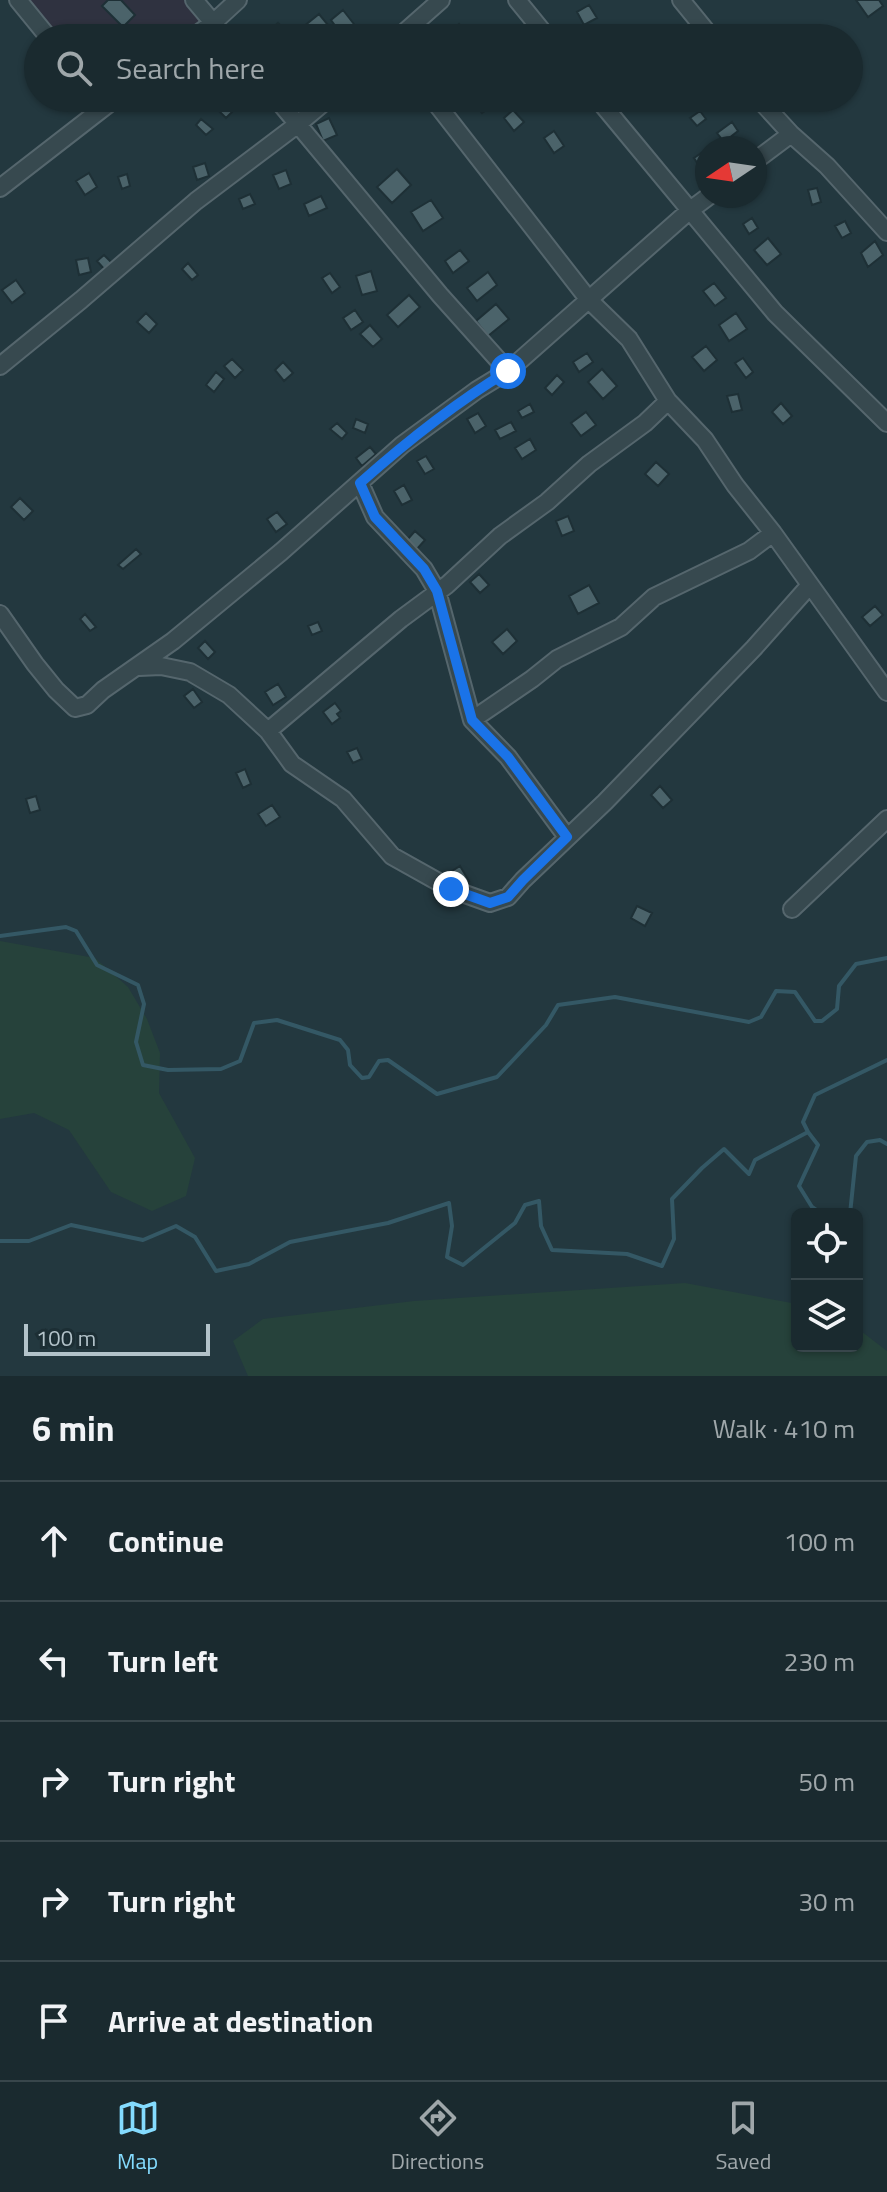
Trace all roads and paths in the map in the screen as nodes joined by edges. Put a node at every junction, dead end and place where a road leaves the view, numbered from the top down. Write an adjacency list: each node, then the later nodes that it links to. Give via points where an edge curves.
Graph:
1 (18, 0): 8 (street)
2 (194, 0): 7 (street)
3 (238, 0): 7 (street)
4 (441, 0): 9 (street)
5 (517, 0): 10 (street)
6 (681, 0): 11 (street)
7 (213, 23)
8 (38, 24)
9 (414, 24)
10 (537, 24)
11 (701, 24)
12 (94, 112): 21 (street)
13 (288, 112): 18 (street)
14 (312, 112): 18 (street)
15 (443, 112): 25 (street)
16 (608, 112): 23 (street)
17 (771, 112): 19 (street)
18 (298, 124): 26 (street, via 196,201); 27 (street)
19 (791, 134): 20 (street); 24 (street)
20 (767, 152)
21 (0, 188)
22 (695, 206): 23 (street)
23 (689, 211): 25 (street); 29 (street, via 775,313)
24 (887, 232)
25 (589, 300): 27 (street); 28 (street, via 629,339)
26 (0, 366)
27 (508, 371): 30 (street, via 402,445)
28 (668, 401): 31 (street, via 705,440); 33 (street)
29 (887, 423)
30 (360, 483): 33 (street, via 375,517 424,569); 35 (street)
31 (773, 533): 32 (street); 37 (street, via 749,551 654,597 621,627 557,659)
32 (810, 585): 36 (street); 40 (street)
33 (437, 591): 37 (street); 38 (street)
34 (0, 614): 35 (street, via 75,708 87,705)
35 (138, 667): 38 (street, via 190,672 229,695)
36 (887, 692)
37 (472, 720): 40 (street, via 508,757)
38 (268, 731): 40 (street, via 292,764 343,799 392,856 471,898 490,903 508,897)
39 (887, 819): 41 (street)
40 (567, 837)
41 (792, 909)

